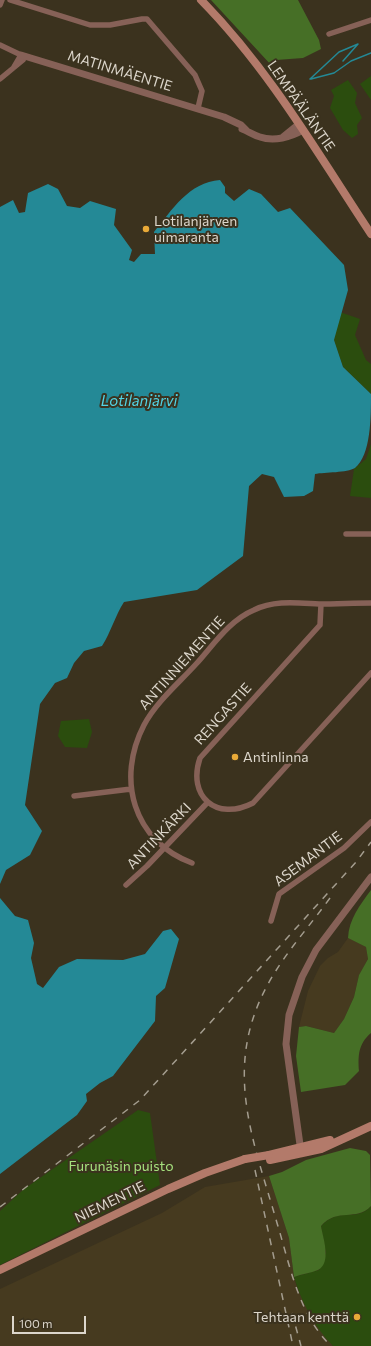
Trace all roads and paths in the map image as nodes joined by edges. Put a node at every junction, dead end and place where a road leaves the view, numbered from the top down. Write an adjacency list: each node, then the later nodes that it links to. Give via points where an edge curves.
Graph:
1 (2, 0): 4 (street)
2 (10, 0): 10 (street, via 90,25 110,25 142,19 150,22 196,75 202,92)
3 (201, 0): 11 (main road, LEMPÄÄLÄNTIE, via 250,56)
4 (0, 5)
5 (371, 20): 6 (street)
6 (329, 34)
7 (0, 45): 8 (street, MATINMÄENTIE)
8 (23, 55): 9 (street, via 23,60); 10 (street, MATINMÄENTIE)
9 (0, 79)
10 (198, 108): 11 (street, MATINMÄENTIE, via 233,121 239,128 255,136 268,139 289,137)
11 (301, 127): 12 (main road, LEMPÄÄLÄNTIE)
12 (371, 234)
13 (346, 534): 14 (street)
14 (371, 534)
15 (371, 603): 16 (street, ANTINNIEMENTIE)
16 (321, 604): 18 (street, ANTINNIEMENTIE, via 266,605 242,616 233,624 156,708 145,724 132,760); 20 (street, RENGASTIE, via 320,625 200,758 195,778)
17 (371, 673): 20 (street, via 253,803 228,811)
18 (132, 788): 19 (street); 22 (street, ANTINNIEMENTIE, via 134,804 143,824)
19 (74, 796)
20 (208, 802): 22 (street, ANTINKÄRKI)
21 (371, 822): 26 (street, ASEMANTIE, via 344,848 279,894)
22 (164, 848): 23 (street, ANTINNIEMENTIE); 25 (street, ANTINKÄRKI)
23 (192, 863)
24 (371, 877): 28 (street, via 316,950 302,977 289,1015 286,1044)
25 (126, 885)
26 (271, 921)
27 (371, 1126): 28 (main road, NIEMENTIE)
28 (304, 1151): 29 (main road, NIEMENTIE, bridge, via 246,1161 205,1173)
29 (0, 1270)

